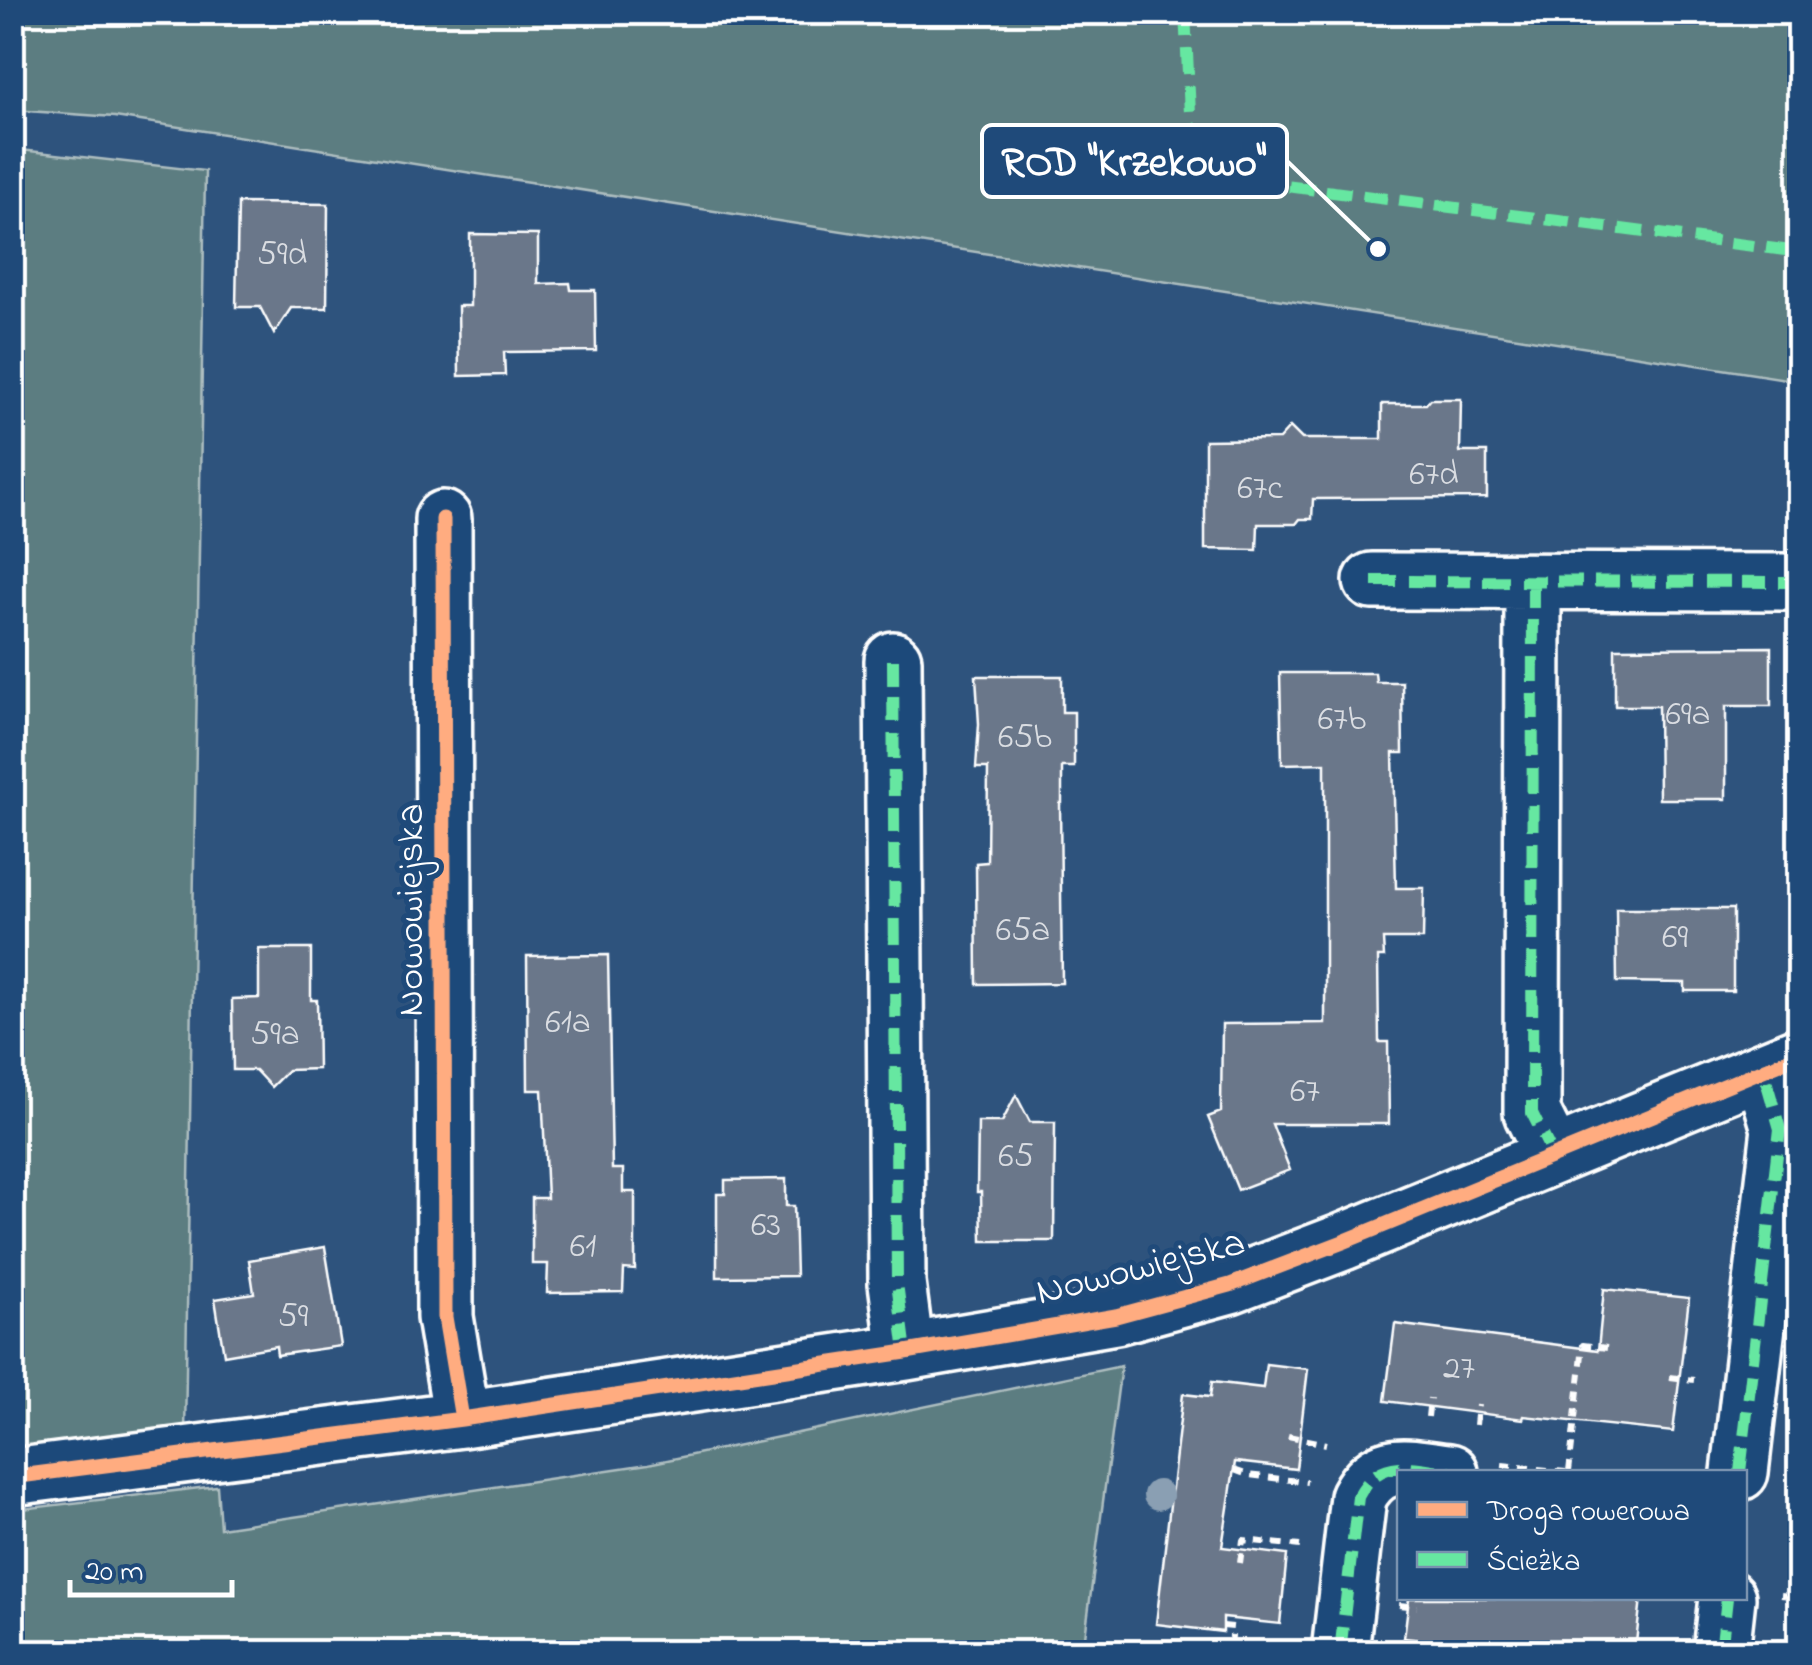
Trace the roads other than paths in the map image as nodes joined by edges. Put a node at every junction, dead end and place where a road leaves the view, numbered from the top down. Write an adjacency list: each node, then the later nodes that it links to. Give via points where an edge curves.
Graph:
1 (443, 520): 9 (street, Nowowiejska, via 445,1317)
2 (1372, 581): 4 (street)
3 (1800, 582): 4 (street)
4 (1534, 583): 7 (street, via 1532,1113)
5 (894, 660): 8 (street, via 898,1283)
6 (1781, 1062): 7 (street, Nowowiejska); 11 (street, via 1780,1129)
7 (1553, 1155): 8 (street, Nowowiejska, via 1230,1285 1116,1316)
8 (906, 1352): 9 (street, Nowowiejska)
9 (462, 1419): 12 (street, Nowowiejska)
10 (1432, 1470): 14 (street, via 1377,1471 1358,1497)
11 (1740, 1470)
12 (12, 1477)
13 (1727, 1600): 15 (street)
14 (1340, 1652)
15 (1721, 1652)

